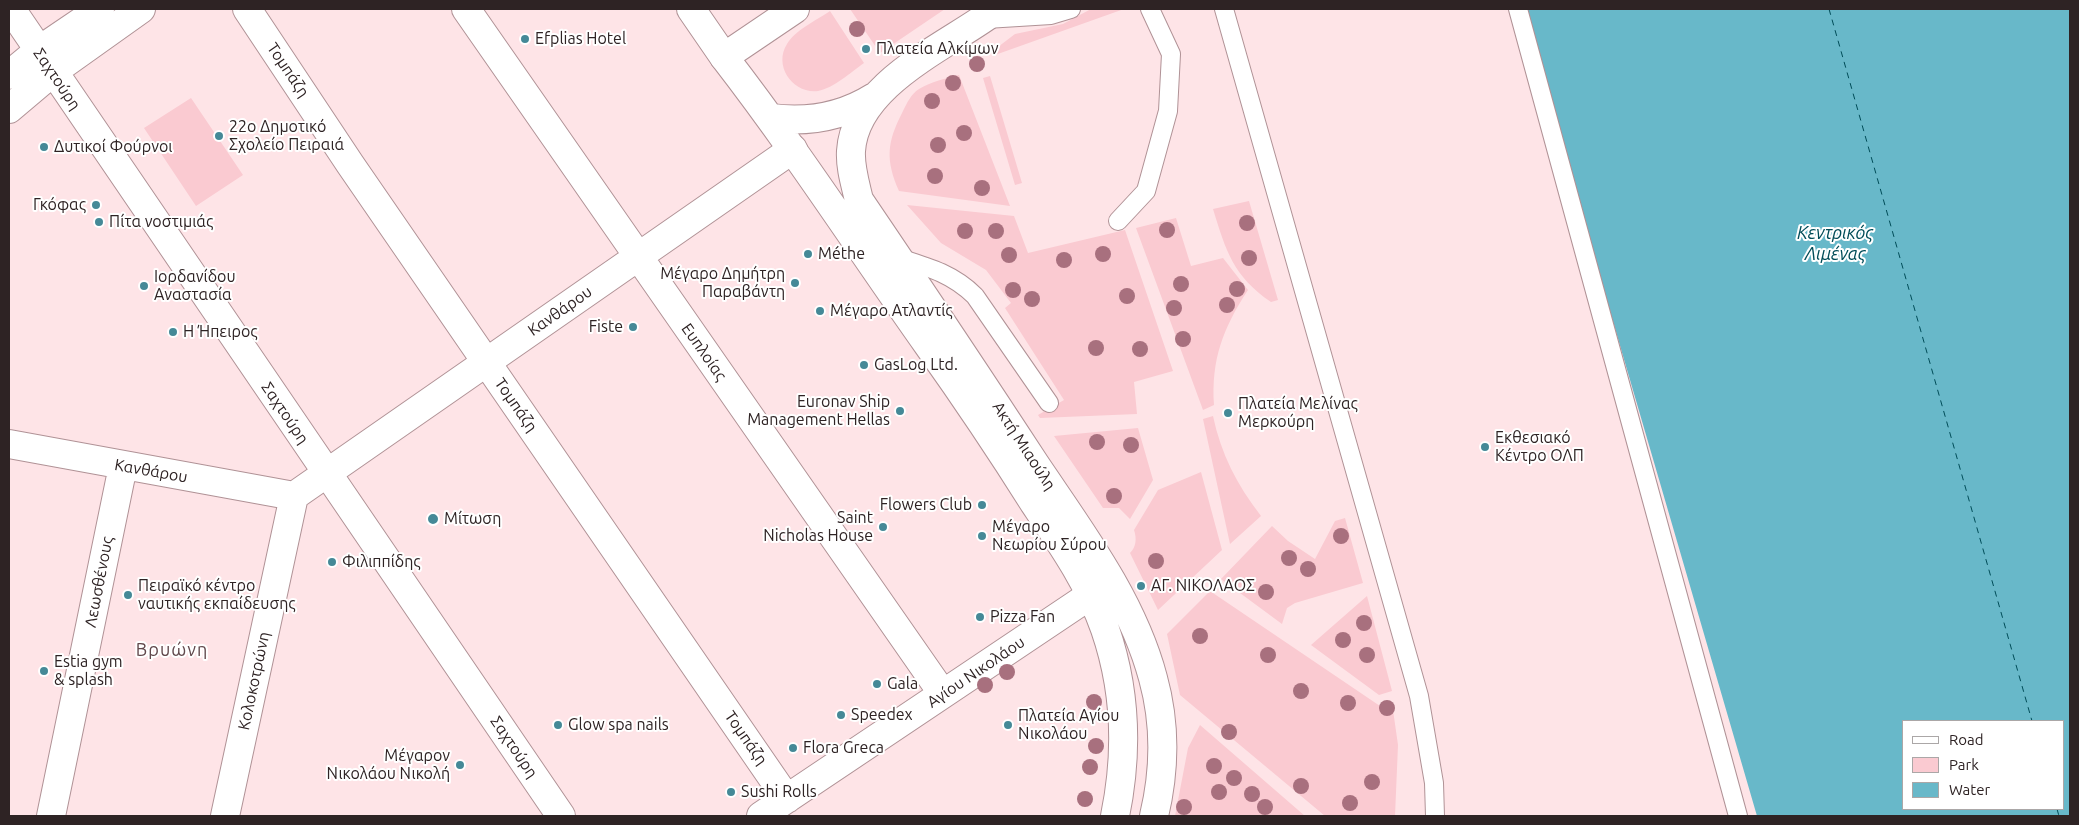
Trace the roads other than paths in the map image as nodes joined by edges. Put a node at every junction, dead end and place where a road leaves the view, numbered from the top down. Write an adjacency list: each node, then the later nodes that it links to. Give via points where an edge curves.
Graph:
1 (11, 9): 14 (street, Σαχτούρη)
2 (100, 9): 14 (street)
3 (141, 9): 14 (street)
4 (247, 9): 23 (street, Τομπάζη)
5 (466, 9): 21 (street, Ευπλοίας)
6 (691, 9): 13 (street, Ακτή Μιαούλη)
7 (795, 9): 13 (street)
8 (1071, 9): 12 (lane, via 1051,16)
9 (1150, 9): 20 (lane, via 1171,54 1168,111 1146,191)
10 (1224, 9): 38 (lane, via 1419,696 1434,783)
11 (1518, 9): 39 (lane)
12 (990, 14): 16 (street, Ακτή Μιαούλη, via 893,79)
13 (724, 57): 18 (street, Ακτή Μιαούλη)
14 (46, 61): 15 (street); 17 (street); 27 (street, Σαχτούρη)
15 (9, 74)
16 (875, 96): 18 (street, Ακτή Μιαούλη, via 841,114 823,118 806,121); 22 (street, Ακτή Μιαούλη, via 855,130 851,163 859,200)
17 (9, 109)
18 (771, 118): 19 (street, Ακτή Μιαούλη)
19 (793, 149): 21 (street, Κανθάρου); 29 (street, Ακτή Μιαούλη, via 975,411)
20 (1118, 221)
21 (638, 257): 23 (street, Κανθάρου); 30 (street, Ευπλοίας)
22 (899, 258): 24 (lane, via 939,270 975,296); 37 (street, Ακτή Μιαούλη, via 1120,597 1149,663 1162,728 1162,780)
23 (486, 362): 27 (street, Κανθάρου); 31 (street, Τομπάζη)
24 (1049, 403)
25 (9, 444): 26 (street, Κανθάρου)
26 (123, 466): 28 (street, Κανθάρου); 32 (street, Λεωσθένους)
27 (327, 474): 28 (street); 34 (street, Σαχτούρη)
28 (294, 496): 33 (street, Κολοκοτρώνη)
29 (1092, 594): 30 (street, Αγίου Νικολάου); 36 (street, Ακτή Μιαούλη, via 1116,664 1122,694 1123,756)
30 (942, 694): 31 (street, Αγίου Νικολάου)
31 (787, 799): 35 (street, Αγίου Νικολάου)
32 (52, 816)
33 (225, 816)
34 (561, 816)
35 (761, 816)
36 (1115, 816)
37 (1154, 816)
38 (1435, 816)
39 (1738, 816)

